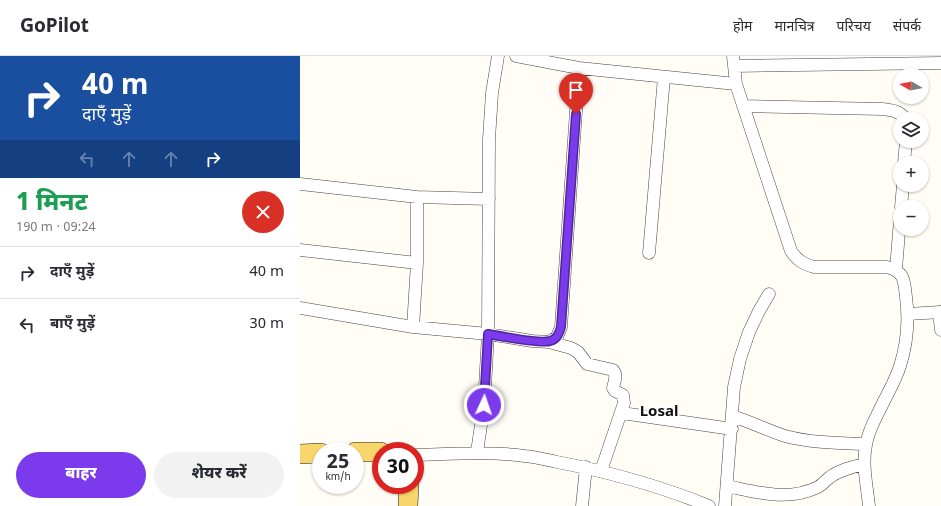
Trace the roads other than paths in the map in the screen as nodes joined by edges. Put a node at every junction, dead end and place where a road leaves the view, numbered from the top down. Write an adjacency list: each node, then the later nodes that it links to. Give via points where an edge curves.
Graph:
1 (498, 56): 12 (street, via 490,116)
2 (516, 56): 5 (street)
3 (733, 61): 4 (street); 7 (street)
4 (941, 63)
5 (579, 68): 6 (street); 25 (street, via 561,327 557,337)
6 (664, 77): 7 (street); 15 (street)
7 (736, 84): 8 (street)
8 (743, 106): 9 (street, via 882,109); 17 (street, via 791,251 796,259 814,267)
9 (900, 112)
10 (300, 184): 11 (street)
11 (417, 197): 12 (street); 16 (street)
12 (488, 199): 24 (street)
13 (899, 236): 17 (street)
14 (300, 250): 16 (street)
15 (649, 253)
16 (417, 263): 22 (street)
17 (896, 269): 21 (street, via 904,281)
18 (769, 294): 27 (street, via 749,332 740,359 734,387)
19 (300, 308): 22 (street)
20 (940, 312): 21 (street); 23 (street)
21 (908, 314): 29 (street, via 905,348 900,368 872,424)
22 (413, 328): 24 (street)
23 (941, 330)
24 (488, 334): 25 (street); 30 (street, via 484,405)
25 (549, 342): 26 (street, via 578,352 587,364 613,370 616,376 615,391 624,398)
26 (622, 413): 28 (street); 36 (street)
27 (732, 416): 28 (street); 29 (street, via 786,436 813,441)
28 (732, 429): 37 (street)
29 (866, 444): 34 (street)
30 (477, 452): 33 (street); 35 (street, via 525,456)
31 (312, 453): 32 (main road)
32 (300, 454)
33 (424, 455)
34 (864, 464): 37 (street, via 845,469 819,486 802,493 782,496); 43 (street)
35 (586, 467): 36 (street); 40 (street)
36 (601, 471): 41 (street, via 636,480)
37 (727, 486): 42 (street)
38 (409, 494): 39 (main road)
39 (408, 506)
40 (582, 506)
41 (709, 506)
42 (725, 506)
43 (869, 506)

